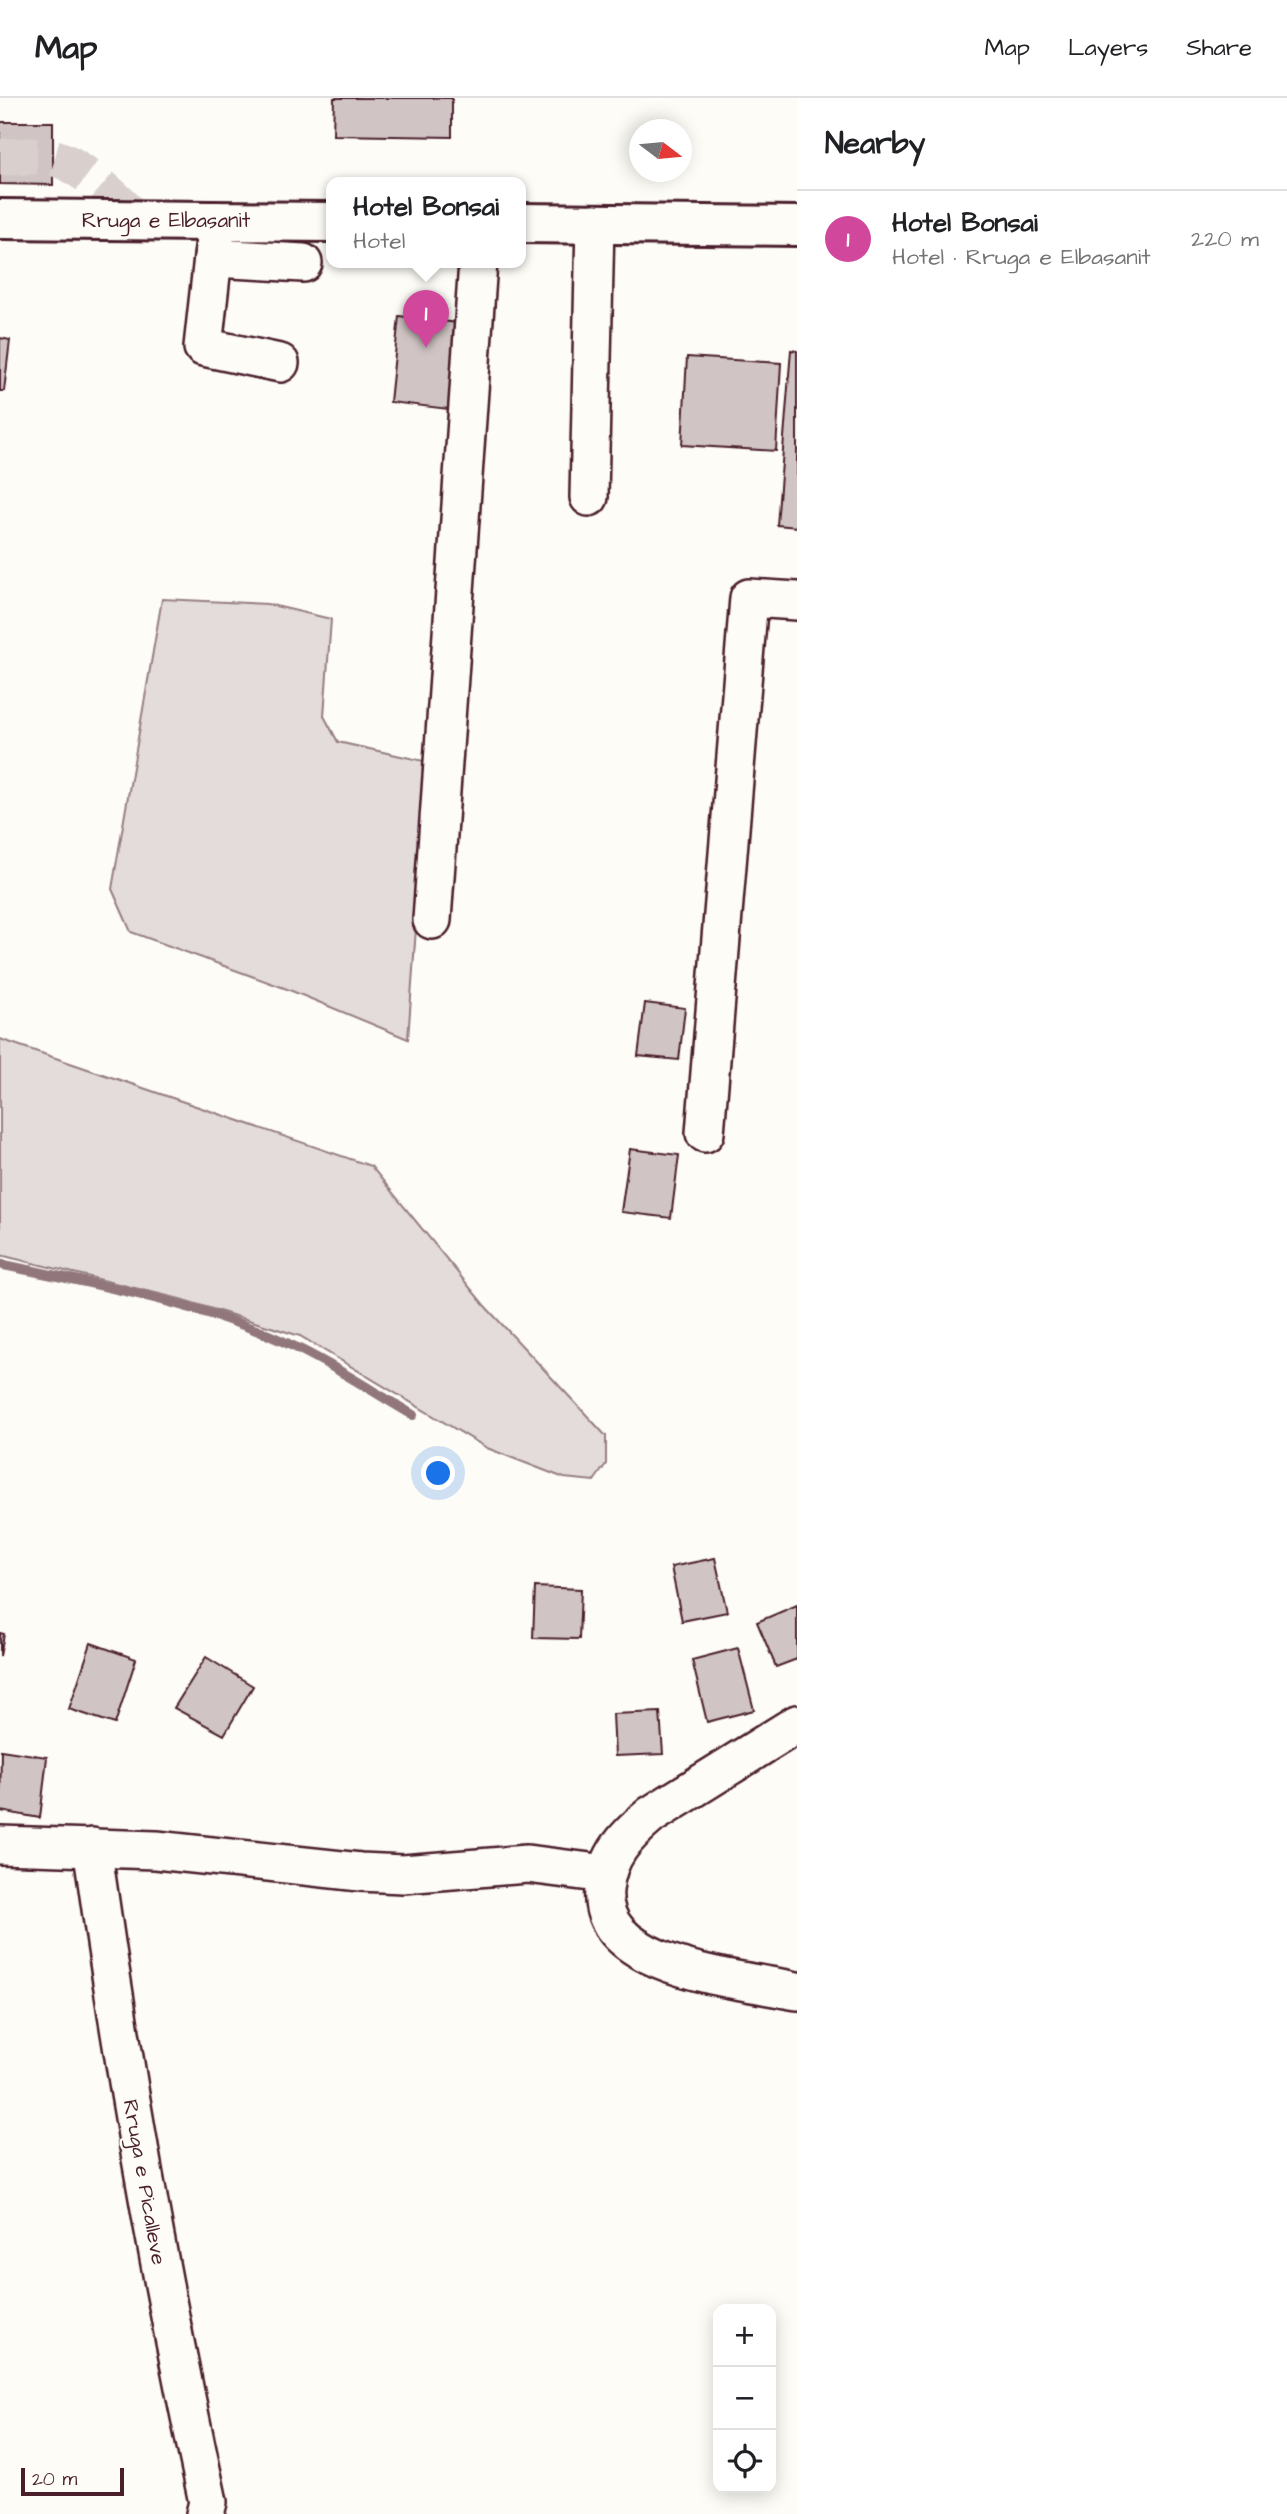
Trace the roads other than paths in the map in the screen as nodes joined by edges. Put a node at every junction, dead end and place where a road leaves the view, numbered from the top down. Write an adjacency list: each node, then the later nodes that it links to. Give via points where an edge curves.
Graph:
1 (0, 219): 6 (main road, Rruga e Elbasanit)
2 (326, 223): 6 (main road, Rruga e Elbasanit)
3 (526, 223): 4 (main road)
4 (595, 223): 5 (main road); 10 (street)
5 (797, 226)
6 (215, 239): 7 (street); 9 (street, via 203,347)
7 (303, 263)
8 (478, 268): 12 (street)
9 (281, 363)
10 (589, 497)
11 (797, 601): 13 (street, via 749,598)
12 (432, 920)
13 (705, 1133)
14 (797, 1724): 17 (street, via 651,1815 614,1852)
15 (0, 1845): 16 (street)
16 (92, 1847): 17 (street, via 360,1872 403,1874 527,1864); 19 (street, Rruga e Picalleve, via 118,2033 175,2349 208,2502)
17 (606, 1874): 18 (street, via 603,1898 610,1922 625,1941 644,1954)
18 (797, 1991)
19 (205, 2514)

